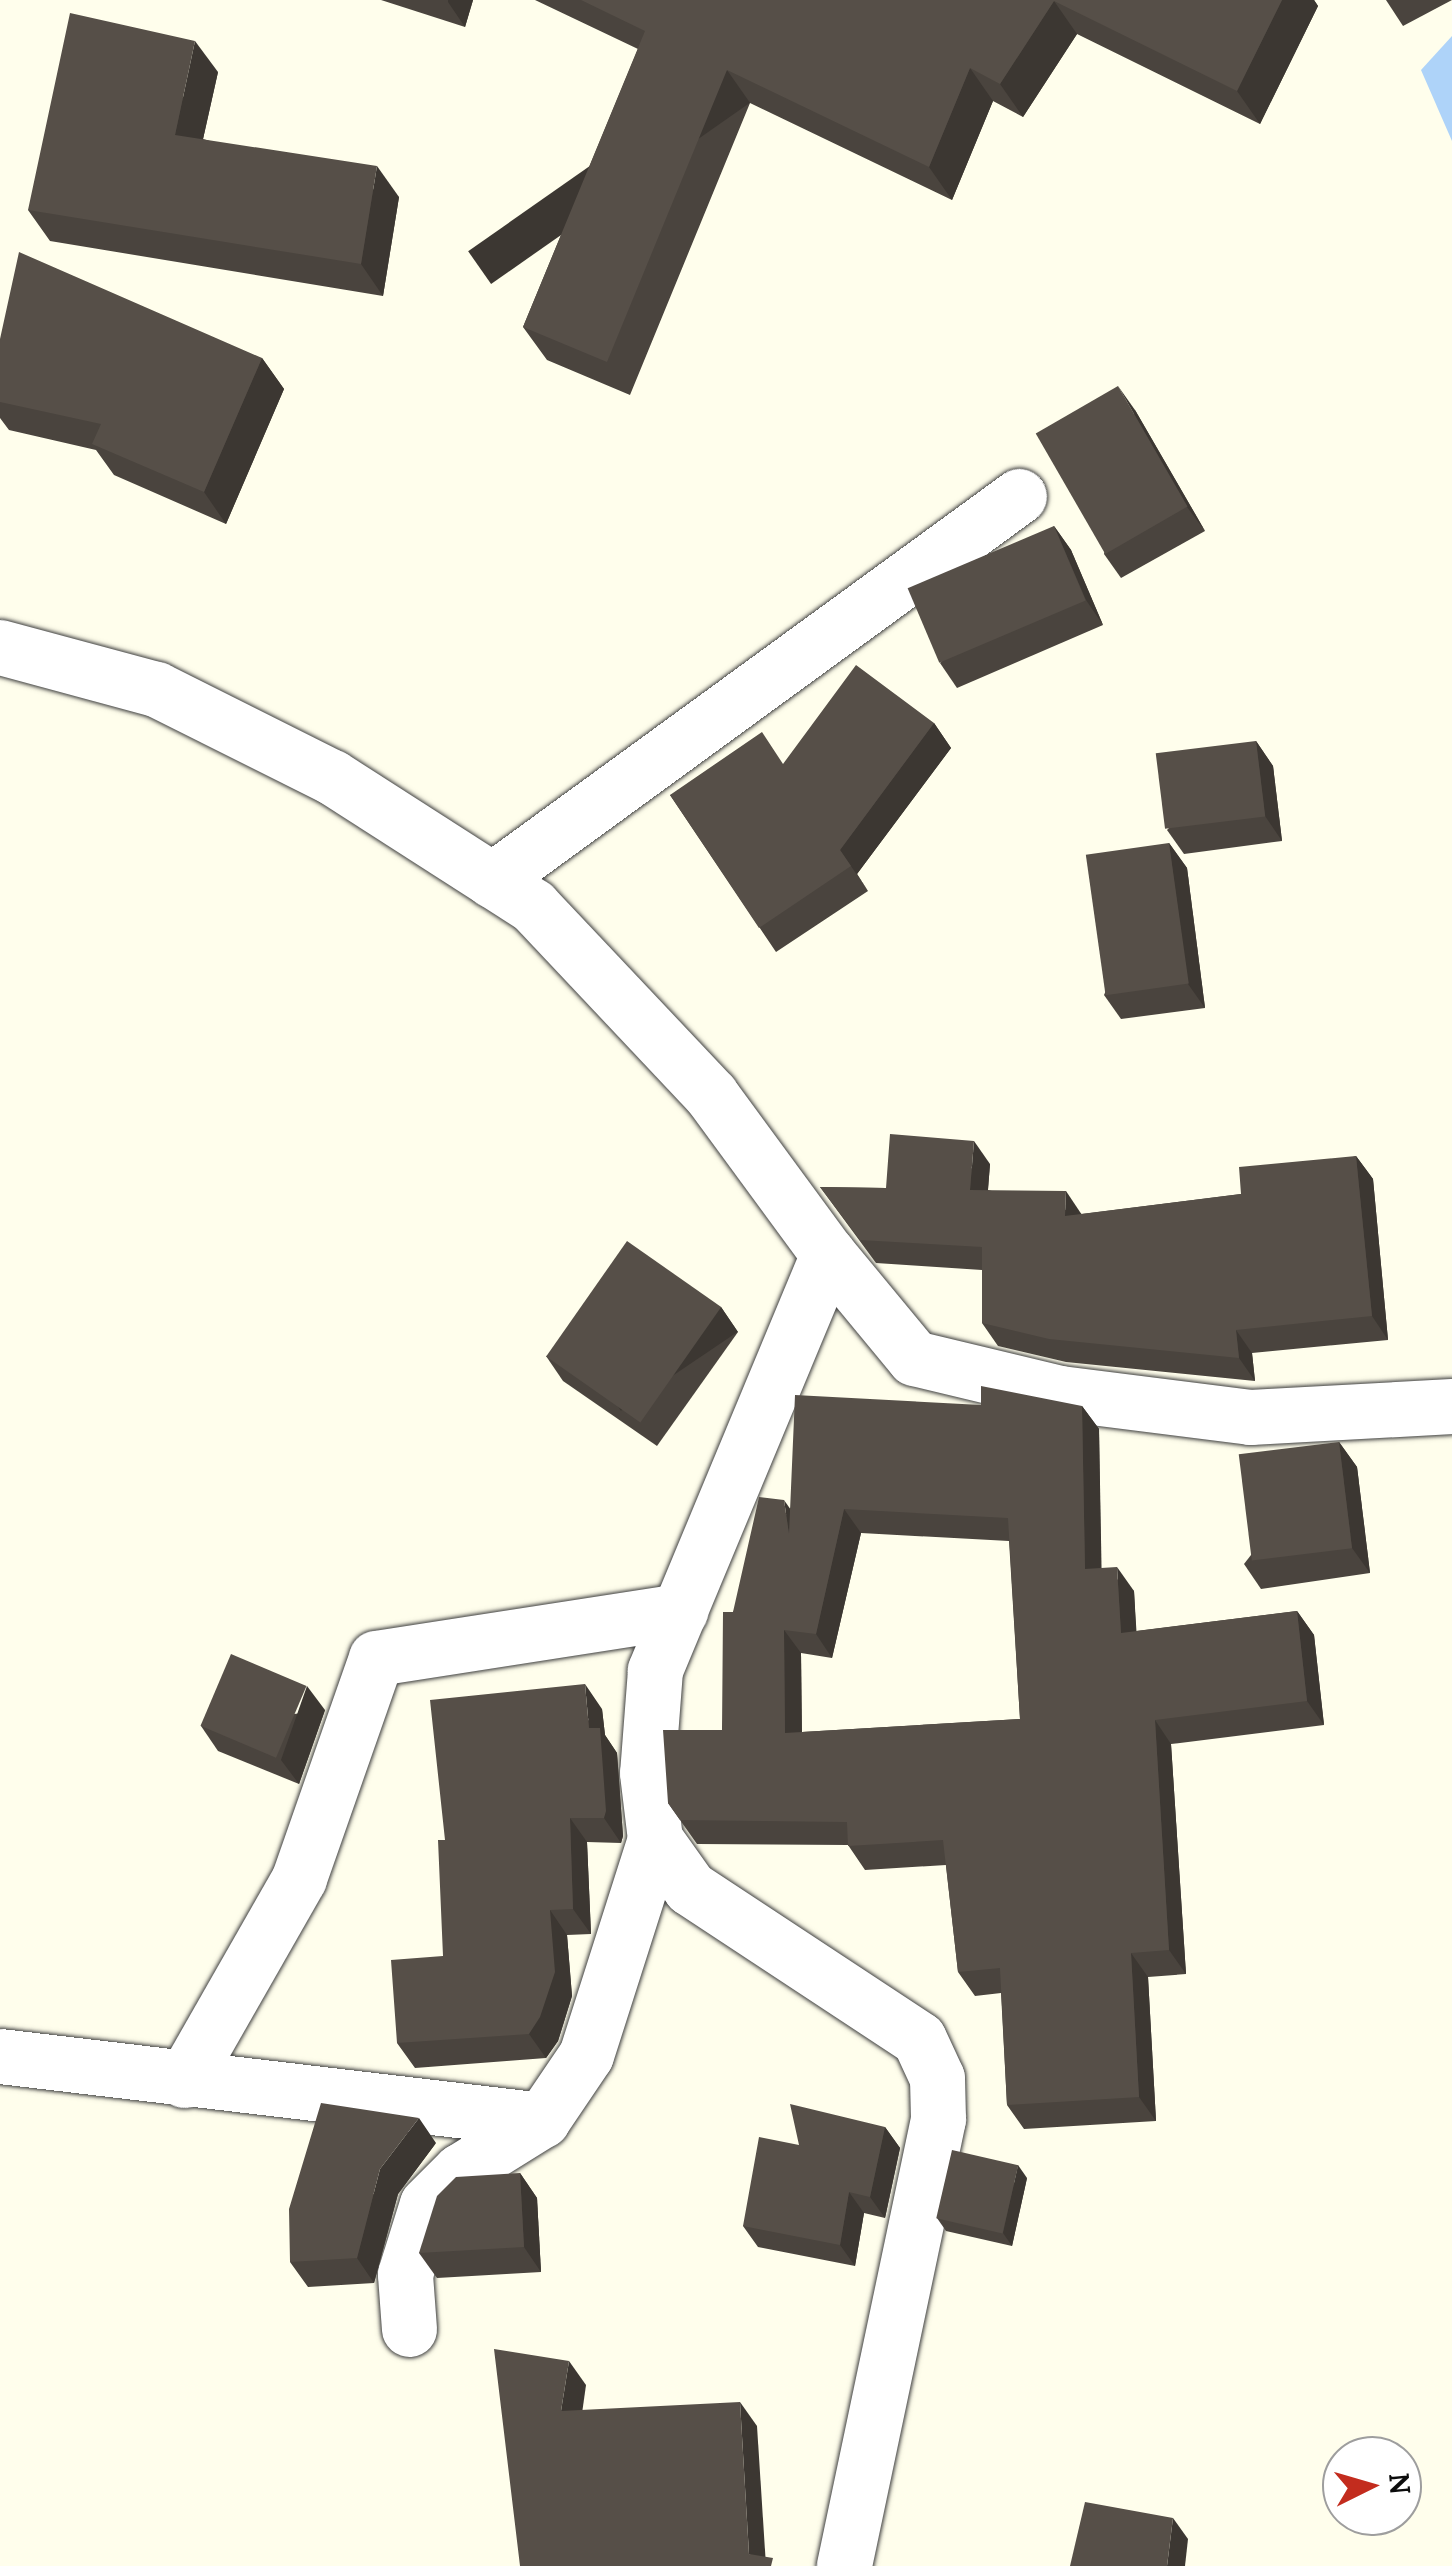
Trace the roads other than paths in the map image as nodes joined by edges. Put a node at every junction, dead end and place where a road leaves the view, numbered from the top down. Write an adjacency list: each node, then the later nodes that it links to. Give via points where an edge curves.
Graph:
1 (1019, 496): 3 (street)
2 (0, 647): 3 (street, via 156,689 332,777)
3 (492, 880): 4 (street, via 533,906 711,1095)
4 (828, 1254): 5 (street, via 914,1358 1060,1394 1250,1417); 6 (street)
5 (1452, 1406)
6 (680, 1611): 7 (street, via 655,1670 646,1774); 9 (street, via 376,1658 299,1878)
7 (655, 1839): 10 (street, via 586,2055); 12 (street, via 690,1888 919,2038 937,2078 938,2119)
8 (0, 2056): 9 (street)
9 (184, 2080): 10 (street)
10 (542, 2120): 11 (street, via 460,2171 426,2204 405,2274)
11 (409, 2328)
12 (844, 2566)

